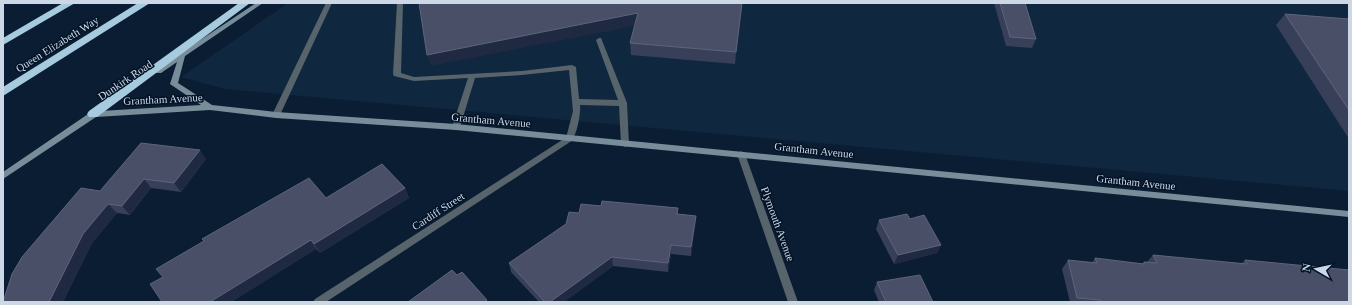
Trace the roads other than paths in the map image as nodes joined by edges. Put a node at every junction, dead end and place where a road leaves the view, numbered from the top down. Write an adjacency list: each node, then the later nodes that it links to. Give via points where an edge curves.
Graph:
1 (70, 3): 9 (highway)
2 (145, 3): 12 (highway, Queen Elizabeth Way)
3 (245, 3): 7 (highway)
4 (260, 3): 10 (street, Dunkirk Road)
5 (329, 3): 17 (street)
6 (400, 3): 11 (street, via 398,74 414,79)
7 (199, 37): 10 (highway); 16 (highway)
8 (599, 40): 14 (street)
9 (3, 42)
10 (182, 54): 15 (street, Grantham Avenue, via 174,84); 16 (street, Dunkirk Road)
11 (472, 76): 13 (street, via 572,67); 18 (street)
12 (3, 92)
13 (576, 102): 14 (street); 19 (street, via 577,111)
14 (623, 103): 20 (street)
15 (210, 107): 16 (street, Grantham Avenue); 17 (street, Grantham Avenue)
16 (93, 114): 22 (street, Dunkirk Road)
17 (276, 115): 18 (street, Grantham Avenue)
18 (456, 127): 19 (street, Grantham Avenue)
19 (570, 138): 20 (street, Grantham Avenue); 24 (street, Cardiff Street)
20 (625, 144): 21 (street, Grantham Avenue)
21 (741, 154): 23 (street, Grantham Avenue); 25 (street, Plymouth Avenue)
22 (3, 176)
23 (1349, 214)
24 (318, 302)
25 (794, 302)

